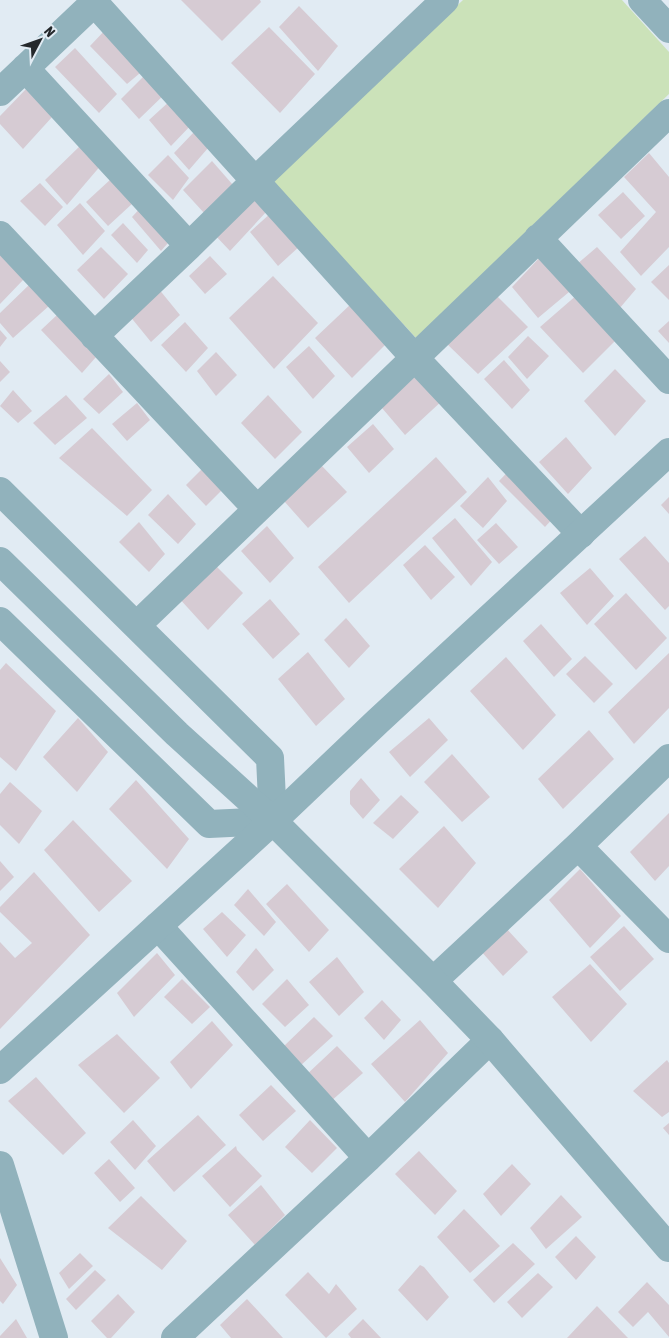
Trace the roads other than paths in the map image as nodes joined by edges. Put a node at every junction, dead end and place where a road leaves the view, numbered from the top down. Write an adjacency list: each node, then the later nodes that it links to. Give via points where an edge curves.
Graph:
1 (445, 0): 8 (street)
2 (642, 0): 4 (street)
3 (94, 1): 5 (street); 8 (street)
4 (669, 29)
5 (25, 68): 6 (street); 11 (street)
6 (0, 92)
7 (669, 113): 10 (street)
8 (255, 181): 11 (street); 13 (street)
9 (0, 235): 12 (street)
10 (538, 238): 13 (street); 14 (street)
11 (189, 246): 12 (street)
12 (94, 336): 17 (street)
13 (414, 357): 17 (street); 18 (street)
14 (669, 380)
15 (669, 452): 18 (street)
16 (0, 491): 21 (street)
17 (256, 509): 21 (street)
18 (581, 534): 23 (street)
19 (0, 561): 23 (street, via 177,734)
20 (0, 621): 23 (street, via 209,824)
21 (137, 625): 23 (street, via 270,758)
22 (669, 758): 24 (street)
23 (273, 821): 25 (street); 27 (street)
24 (578, 846): 26 (street); 27 (street)
25 (158, 926): 29 (street); 30 (street)
26 (669, 939)
27 (433, 981): 28 (street)
28 (490, 1040): 30 (street); 32 (street)
29 (0, 1070)
30 (368, 1158): 34 (street)
31 (0, 1165): 33 (street)
32 (669, 1248)
33 (54, 1338)
34 (175, 1338)

